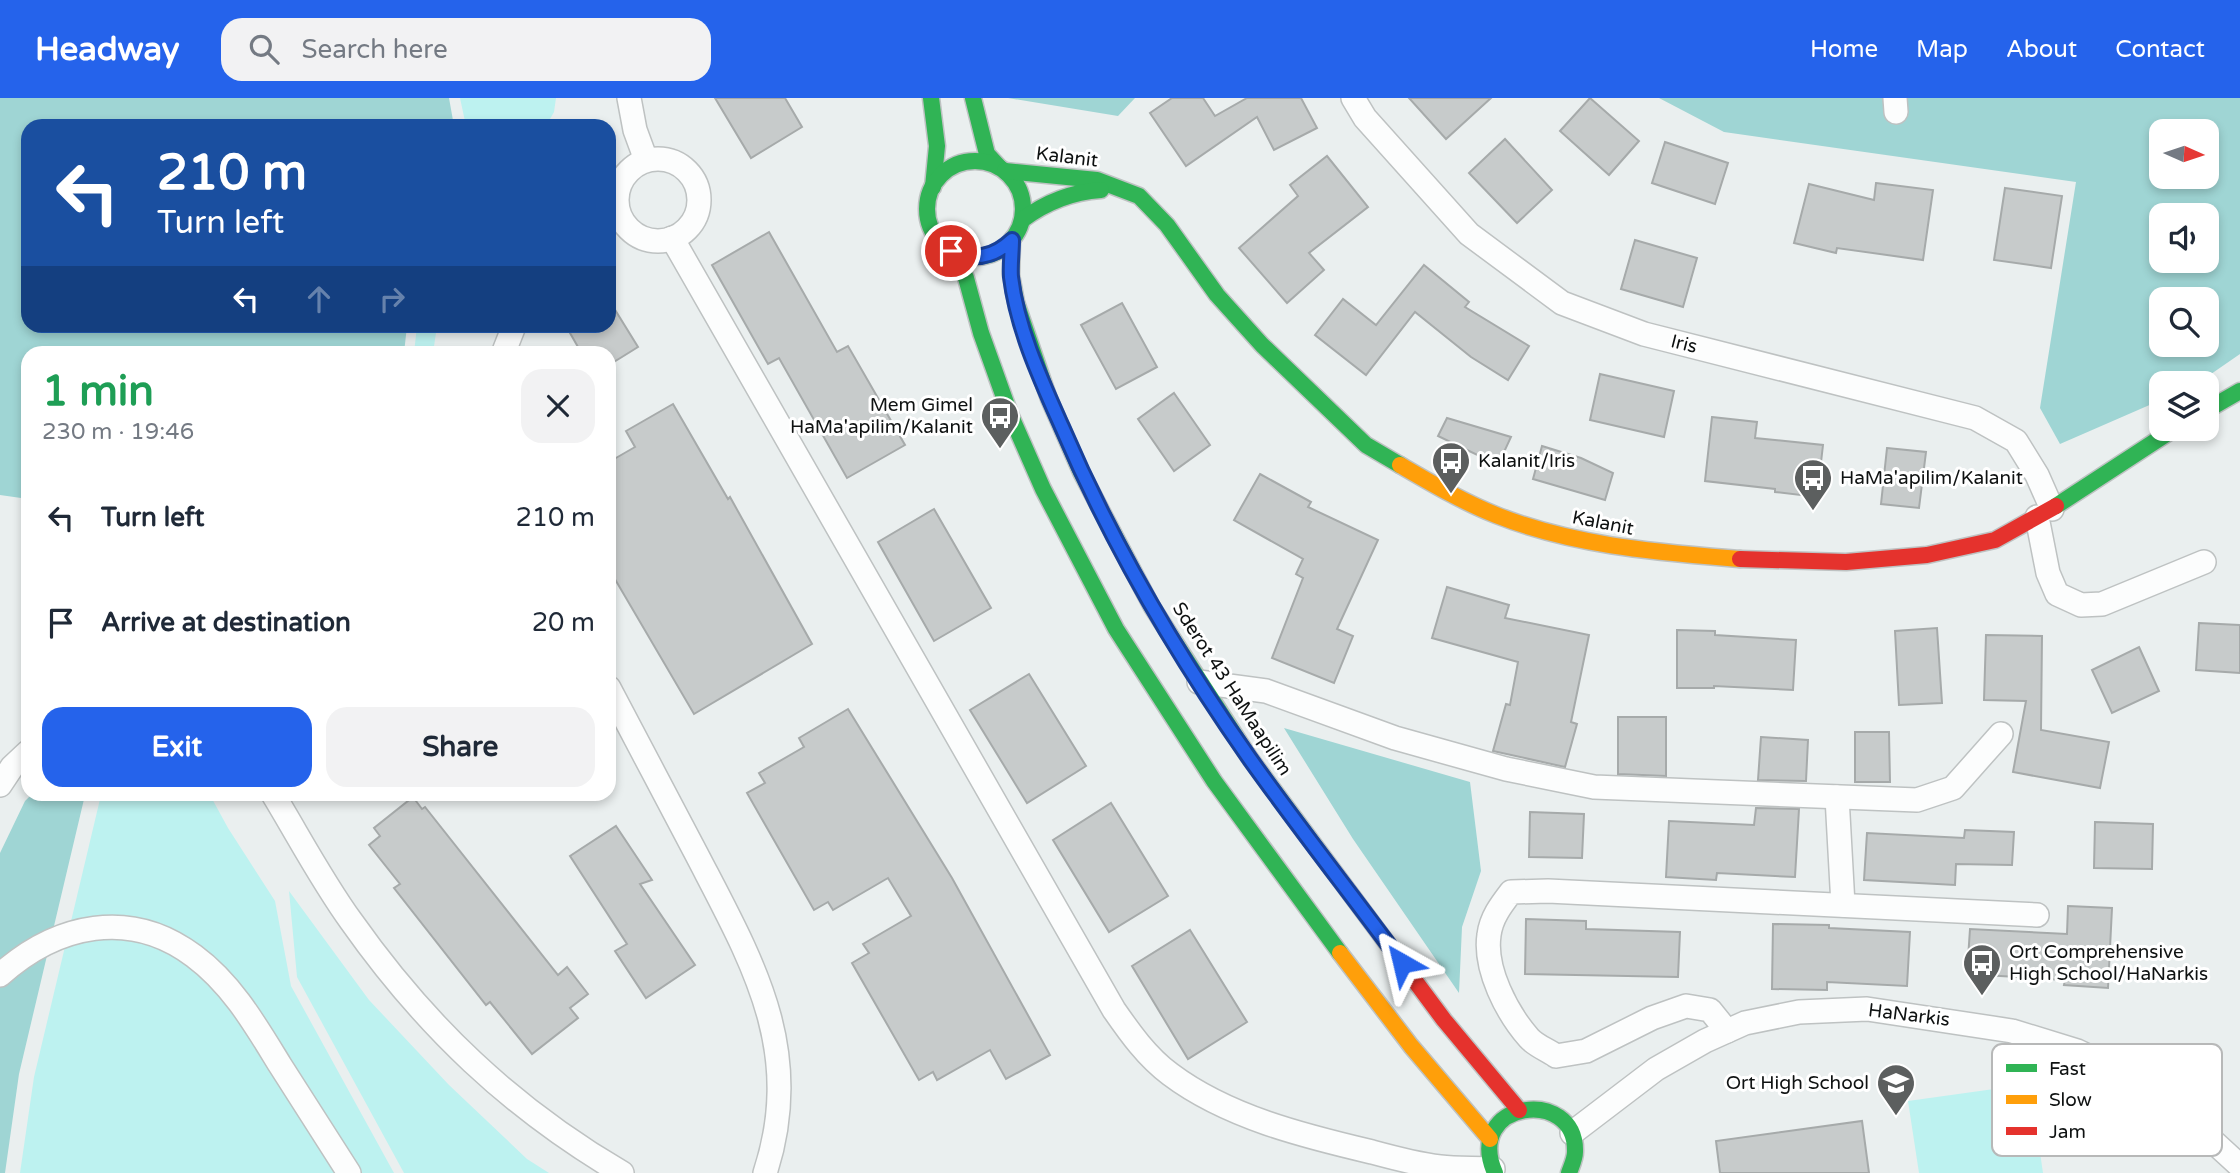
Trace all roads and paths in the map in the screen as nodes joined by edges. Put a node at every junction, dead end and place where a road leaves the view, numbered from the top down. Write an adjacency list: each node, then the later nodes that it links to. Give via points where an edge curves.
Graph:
1 (629, 98): 5 (street)
2 (930, 98): 7 (main road, via 937,146)
3 (973, 98): 6 (main road, via 987,154)
4 (1353, 98): 18 (street, Iris, via 1365,118 1469,234 1562,303 1644,334 1975,418 2016,441 2037,475)
5 (646, 160): 9 (street, via 622,179); 12 (street, via 678,164 697,189 696,215)
6 (1002, 169): 7 (main road, via 969,161 954,166); 8 (main road, Kalanit, via 1097,180); 11 (main road, via 1021,193)
7 (933, 187): 14 (main road, via 928,216 932,230)
8 (1124, 189): 11 (main road, Kalanit, via 1075,192); 18 (main road, Kalanit, via 1139,196 1167,225 1217,295 1262,345 1366,445 1496,515 1555,534 1639,551 1846,562 1927,555 1995,540)
9 (616, 203)
10 (616, 216): 12 (street, via 637,235 655,241)
11 (1022, 220): 13 (main road)
12 (672, 238): 37 (street, via 1114,1010 1148,1055 1191,1089 1293,1131 1441,1167)
13 (1012, 240): 14 (main road, via 991,255 964,256); 20 (main road, Sderot 43 HaMaapilim, via 1016,302 1049,399 1117,543)
14 (951, 251): 34 (main road, via 966,278 1010,414 1043,489 1116,629 1214,781 1282,875 1411,1046)
15 (2240, 391): 16 (main road)
16 (2219, 403)
17 (2156, 441): 18 (main road, Kalanit)
18 (2045, 513): 19 (street, Iris, via 2048,573 2057,594 2081,605 2102,604)
19 (2204, 562)
20 (1199, 682): 25 (street, via 1266,691 1395,738 1506,769 1594,787); 32 (main road, Sderot 43 HaMaapilim, via 1316,849 1444,1020)
21 (616, 701): 41 (street, via 740,940 768,1010 781,1093 777,1131)
22 (2001, 734): 25 (street, via 1953,788 1917,800)
23 (21, 759): 24 (street)
24 (0, 785)
25 (1836, 797): 27 (street)
26 (277, 801): 40 (street, via 350,920 435,1026 547,1126)
27 (1843, 905): 28 (street); 30 (street, via 1548,891 1511,892 1498,907 1489,935 1491,970 1531,1040 1556,1056 1586,1051 1686,1006 1710,1010)
28 (2036, 915)
29 (0, 975): 39 (street, via 39,946 88,928 141,930 167,940 195,956 246,1010)
30 (1727, 1031): 31 (street, HaNarkis, via 1799,1012 1867,1009 2012,1031); 33 (street, HaNarkis, via 1656,1069)
31 (2054, 1044)
32 (1519, 1110): 33 (main road, via 1550,1111); 34 (main road, via 1503,1119)
33 (1572, 1133): 38 (main road, via 1576,1151)
34 (1490, 1139): 37 (main road)
35 (2222, 1150): 36 (street, HaNarkis)
36 (2240, 1166)
37 (1494, 1171)
38 (1571, 1172)
39 (349, 1173)
40 (622, 1173)
41 (765, 1173)

